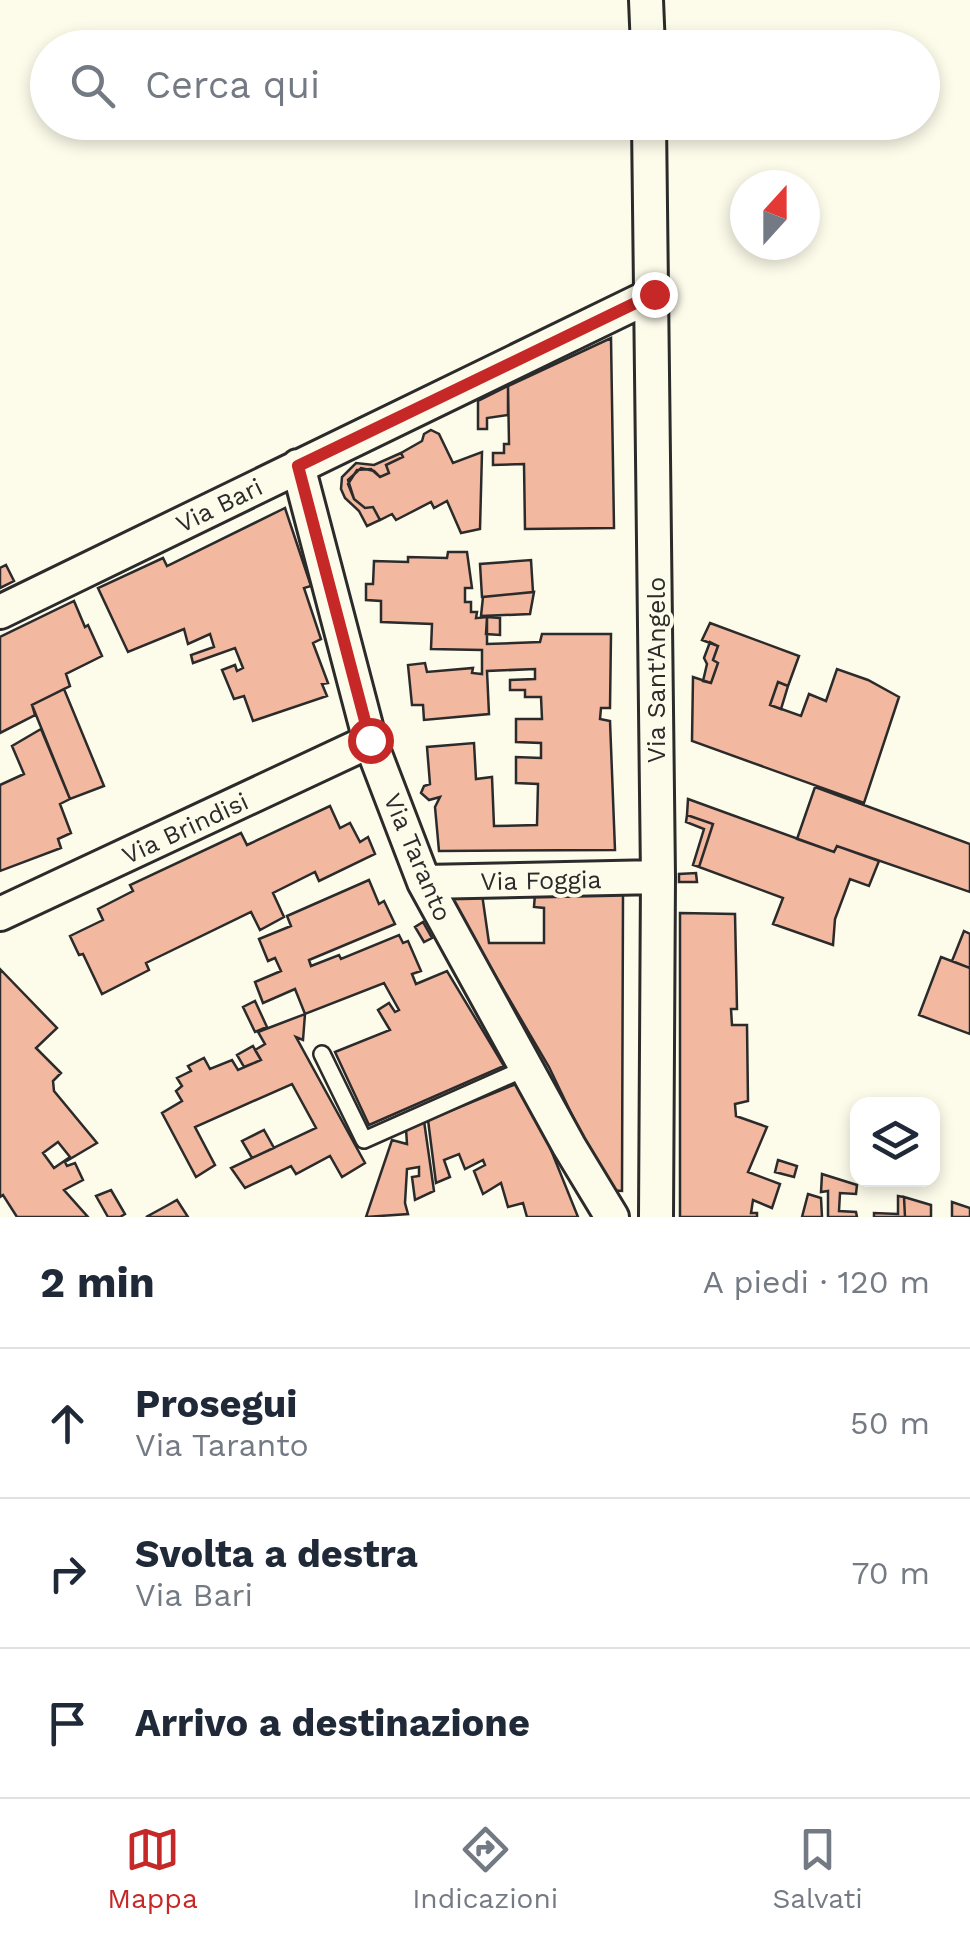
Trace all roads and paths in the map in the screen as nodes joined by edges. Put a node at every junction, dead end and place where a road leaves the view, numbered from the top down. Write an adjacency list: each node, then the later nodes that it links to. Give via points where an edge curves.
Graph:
1 (646, 0): 2 (street)
2 (647, 30)
3 (650, 140): 4 (street, Via Sant'Angelo)
4 (654, 294): 5 (street, Via Bari); 8 (street, Via Sant'Angelo)
5 (298, 466): 6 (street, Via Bari); 7 (street, Via Taranto)
6 (0, 612)
7 (370, 740): 9 (street, Via Taranto); 10 (street, Via Brindisi)
8 (658, 877): 9 (street, Via Foggia); 14 (street, Via Sant'Angelo)
9 (424, 882): 12 (street, Via Taranto)
10 (0, 914)
11 (322, 1054): 12 (lane, via 364,1140)
12 (526, 1068): 13 (street, Via Taranto)
13 (612, 1217)
14 (656, 1217)

